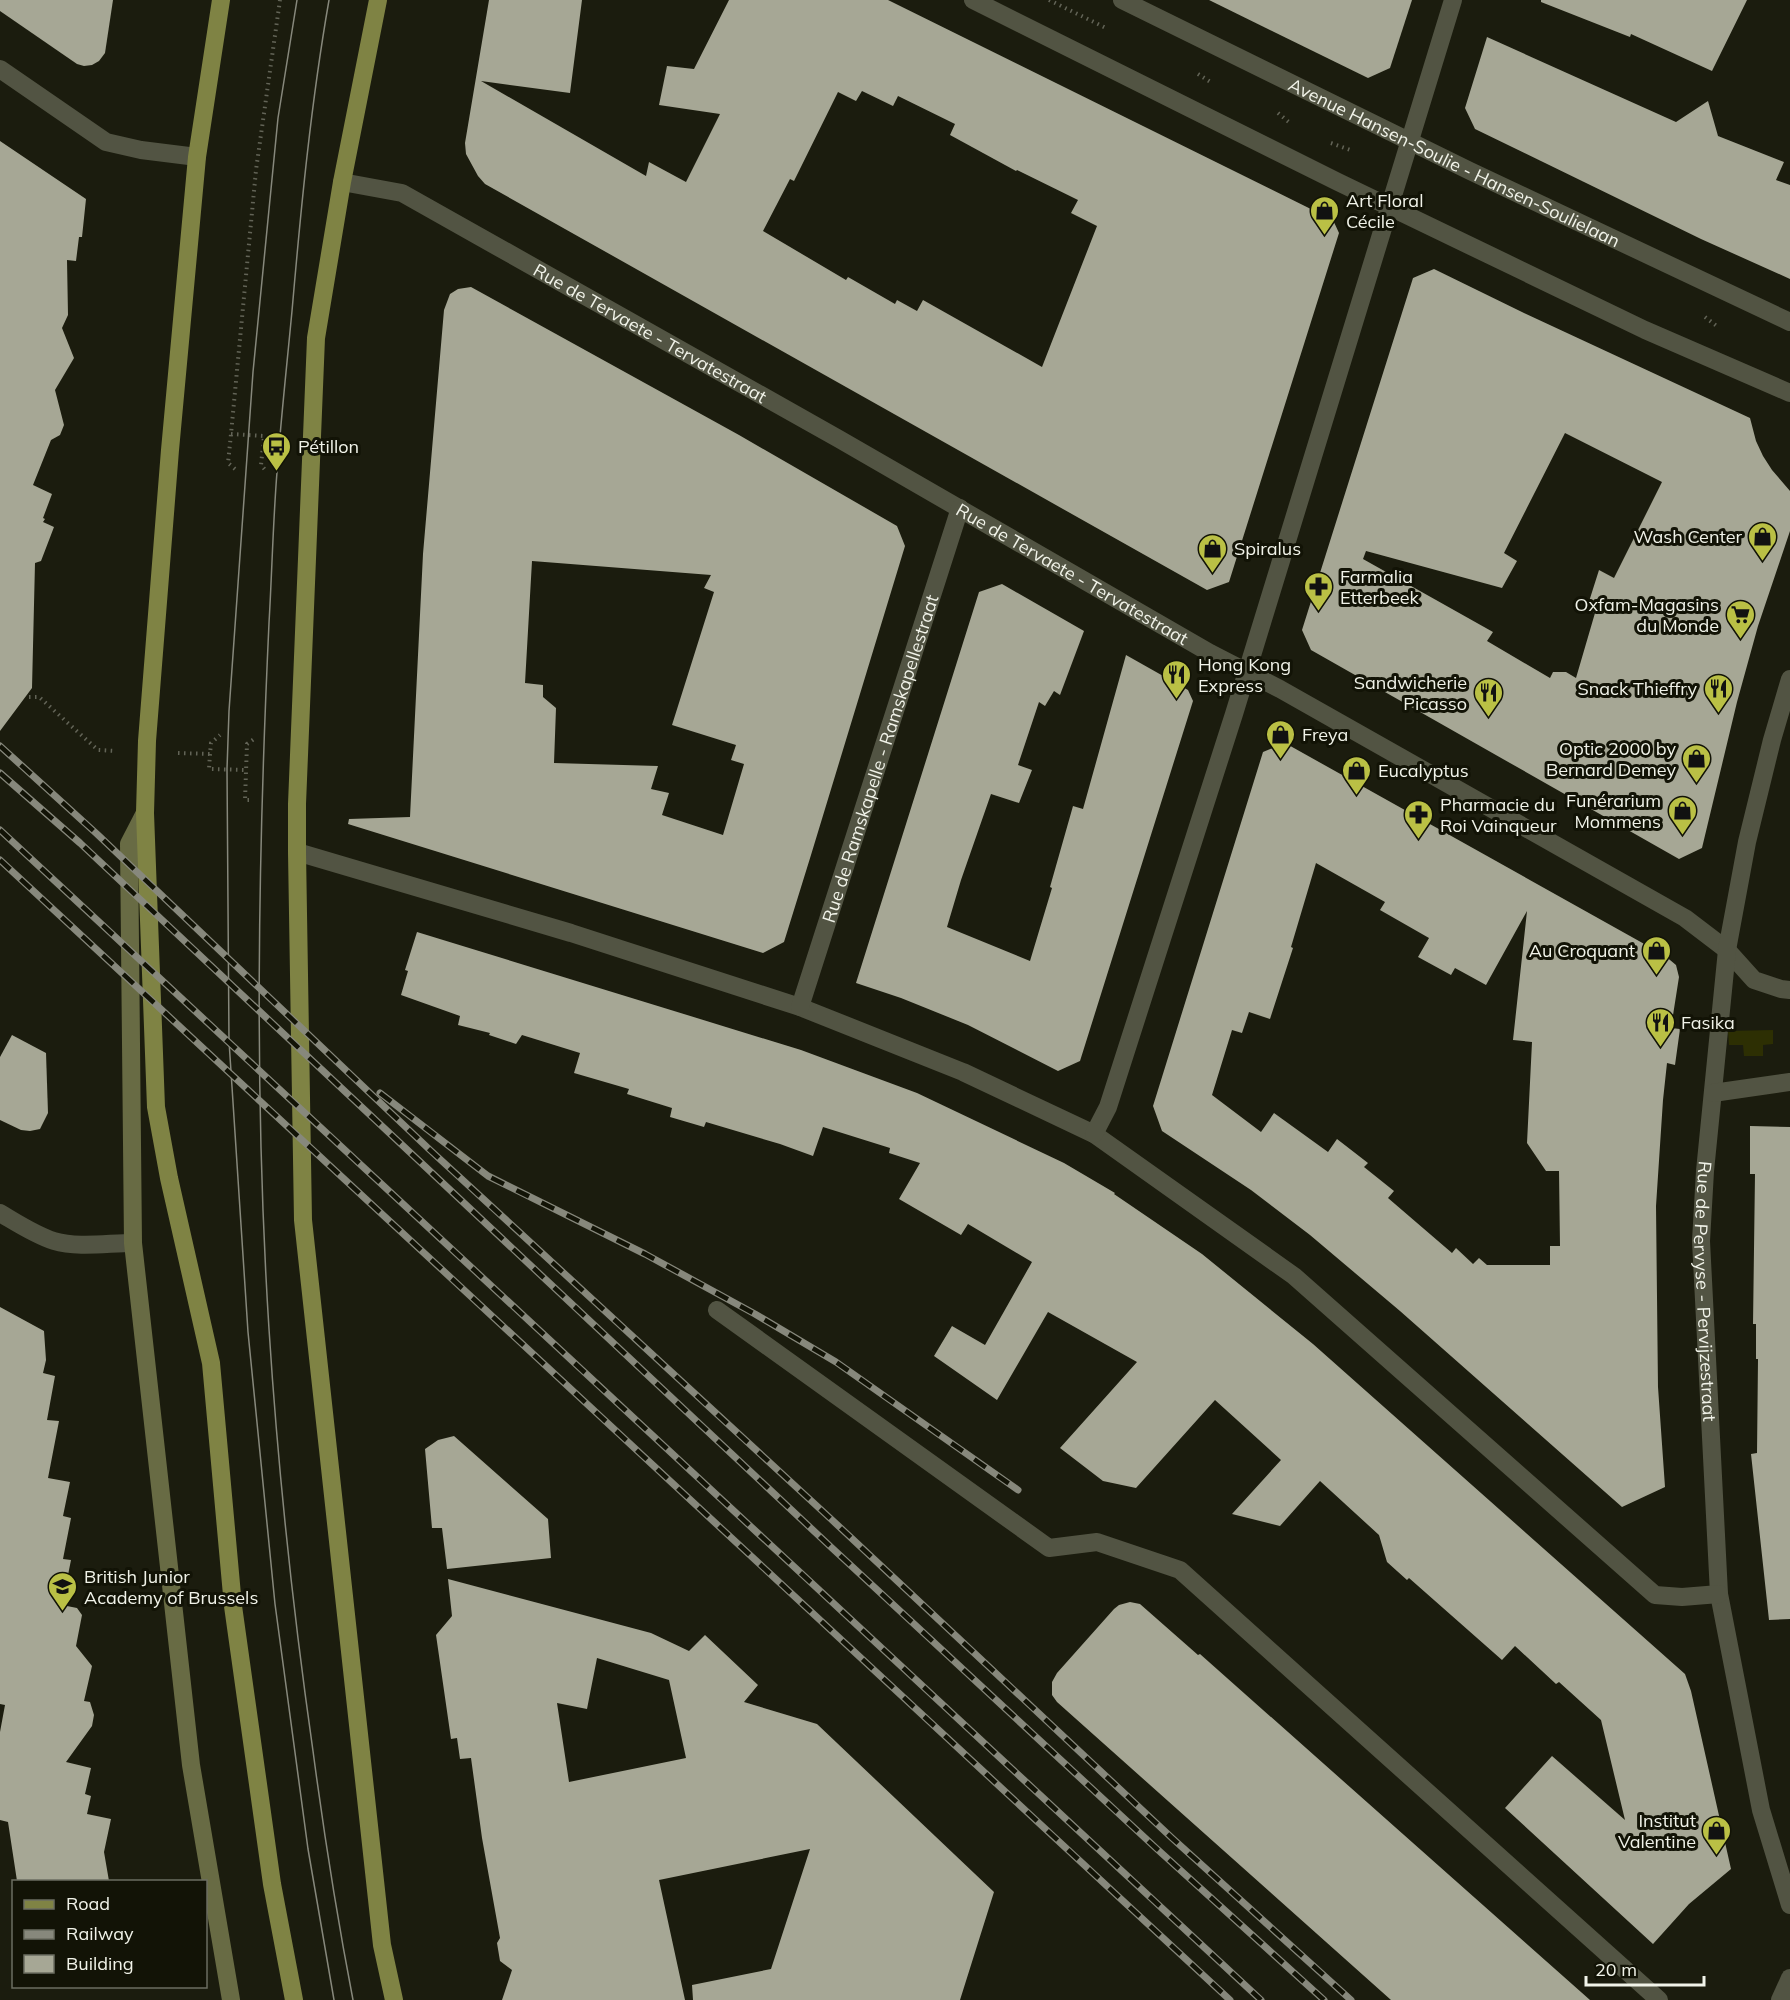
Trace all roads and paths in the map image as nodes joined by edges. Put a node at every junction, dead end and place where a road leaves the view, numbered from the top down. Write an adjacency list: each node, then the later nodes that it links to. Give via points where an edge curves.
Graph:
1 (221, 0): 18 (main road)
2 (280, 0): 26 (path, via 256,170)
3 (378, 0): 20 (main road)
4 (973, 0): 21 (street)
5 (1049, 0): 8 (path)
6 (1122, 0): 15 (street, Avenue Hansen-Soulie - Hansen-Soulielaan)
7 (1453, 0): 15 (street)
8 (1111, 30)
9 (0, 69): 18 (street, via 106,142)
10 (1194, 70): 11 (path)
11 (1221, 90)
12 (1273, 110): 13 (path)
13 (1298, 131)
14 (1358, 141): 17 (path)
15 (1409, 141): 21 (street); 23 (street, Avenue Hansen-Soulie - Hansen-Soulielaan)
16 (1329, 142): 17 (path)
17 (1353, 151): 19 (path)
18 (197, 157): 40 (main road, via 168,473)
19 (1348, 161)
20 (342, 182): 29 (street, Rue de Tervaete - Tervatestraat, via 402,193); 41 (main road, via 316,338)
21 (1390, 206): 25 (street, via 1645,330); 30 (street)
22 (1699, 314): 24 (path)
23 (1790, 322)
24 (1720, 329)
25 (1790, 393)
26 (231, 434): 27 (path, via 228,463); 28 (path, via 264,436 261,465)
27 (235, 469)
28 (267, 472)
29 (960, 508): 30 (street, Rue de Tervaete - Tervatestraat); 44 (street, Rue de Ramskapelle - Ramskapellestraat)
30 (1247, 672): 42 (street, Rue de Tervaete - Tervatestraat, via 1685,918); 47 (street, via 1108,1107)
31 (1790, 679): 42 (street, Rue de Pervyse - Pervijzestraat, via 1747,842)
32 (29, 697): 35 (path, via 39,697 98,750)
33 (220, 735): 37 (path, via 211,743)
34 (254, 739): 38 (path, via 247,744)
35 (116, 751)
36 (178, 753): 37 (path)
37 (210, 754): 38 (path, via 209,769)
38 (246, 770): 39 (path, via 245,800)
39 (249, 800)
40 (145, 813): 49 (main road, via 129,844); 55 (main road, via 156,1107 211,1364 232,1606 272,1884)
41 (297, 852): 44 (street, via 571,933); 56 (main road, via 303,1221 382,1944)
42 (1727, 950): 43 (street, Rue de Tervaete - Tervatestraat, via 1754,980); 46 (street, Rue de Pervyse - Pervijzestraat)
43 (1790, 990)
44 (800, 1007): 47 (street, via 963,1072)
45 (1790, 1082): 46 (street)
46 (1713, 1093): 51 (street, Rue de Pervyse - Pervijzestraat, via 1701,1240)
47 (1094, 1134): 51 (street, via 1294,1276 1655,1595)
48 (0, 1213): 49 (street, via 64,1243)
49 (133, 1243): 54 (main road, via 191,1765)
50 (717, 1310): 57 (street, via 1049,1548 1097,1542 1180,1570)
51 (1719, 1594): 52 (street, Rue de Pervyse - Pervijzestraat, via 1761,1810)
52 (1790, 1905)
53 (1790, 1978): 58 (street)
54 (231, 2000)
55 (294, 2000)
56 (394, 2000)
57 (1659, 2000)
58 (1780, 2000)

